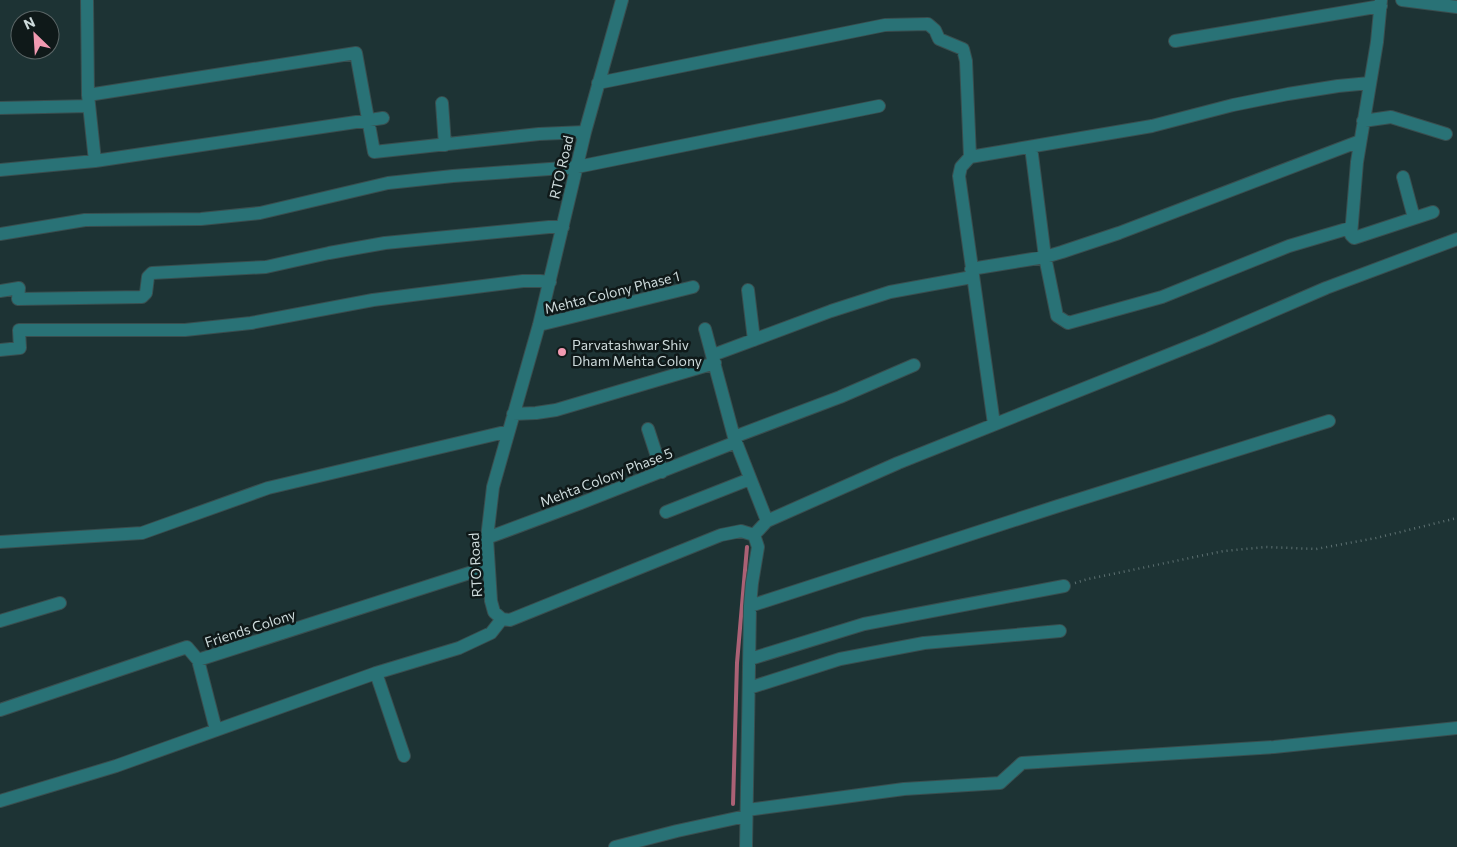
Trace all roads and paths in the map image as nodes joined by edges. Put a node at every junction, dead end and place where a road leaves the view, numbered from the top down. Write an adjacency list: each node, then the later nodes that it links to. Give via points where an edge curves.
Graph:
1 (87, 0): 9 (street)
2 (622, 0): 7 (street, RTO Road)
3 (1402, 0): 5 (street)
4 (1381, 3): 6 (street); 8 (street)
5 (1457, 7)
6 (1175, 41)
7 (598, 83): 16 (street, RTO Road); 21 (street, via 885,25 928,24 939,39 963,49)
8 (1370, 84): 15 (street); 20 (street, via 1288,94 1152,126)
9 (88, 100): 12 (street); 14 (street, via 356,53); 22 (street)
10 (442, 103): 19 (street)
11 (879, 106): 23 (street)
12 (0, 108)
13 (383, 118): 14 (street)
14 (368, 120): 19 (street, via 374,152); 22 (street)
15 (1363, 121): 17 (street, via 1391,117); 18 (street)
16 (585, 132): 19 (street); 23 (street, RTO Road)
17 (1446, 134)
18 (1360, 141): 29 (street); 32 (street)
19 (445, 145)
20 (1031, 147): 21 (street); 32 (street)
21 (970, 157): 33 (street, via 961,167 959,176)
22 (95, 161): 24 (street)
23 (577, 167): 28 (street, RTO Road); 30 (street, via 388,183 260,213 201,219 85,220)
24 (0, 170)
25 (1403, 177): 27 (street)
26 (1433, 212): 27 (street)
27 (1414, 218): 29 (street, via 1354,238)
28 (563, 227): 34 (street, RTO Road); 37 (street, via 385,243 266,266 152,273 142,297 18,299 19,288)
29 (1350, 228): 32 (street, via 1290,246 1162,297 1068,323 1057,316)
30 (0, 234)
31 (1457, 239): 46 (street, via 1326,288)
32 (1045, 257): 33 (street)
33 (972, 273): 40 (street, via 890,292); 46 (street)
34 (550, 282): 38 (street, RTO Road); 41 (street, via 523,282 373,300 251,323 185,330 19,330 20,348)
35 (693, 287): 38 (street, Mehta Colony Phase 1)
36 (748, 290): 40 (street)
37 (0, 291)
38 (539, 325): 44 (street, RTO Road)
39 (705, 329): 42 (street)
40 (754, 340): 42 (street)
41 (0, 350)
42 (714, 359): 44 (street, via 556,410); 49 (street)
43 (914, 365): 49 (street, Mehta Colony Phase 5)
44 (513, 414): 48 (street, RTO Road)
45 (1330, 422): 61 (street)
46 (994, 424): 54 (street)
47 (648, 429): 50 (street)
48 (509, 431): 56 (street, RTO Road, via 493,487); 57 (street, via 268,488 142,533)
49 (735, 440): 50 (street, Mehta Colony Phase 5); 51 (street)
50 (662, 472): 56 (street, Mehta Colony Phase 5)
51 (750, 479): 52 (street); 54 (street)
52 (666, 512)
53 (1457, 518): 59 (path, via 1316,549 1266,547 1224,551)
54 (767, 521): 55 (street)
55 (754, 535): 61 (street, via 758,547); 62 (street, via 741,531 721,534 518,617)
56 (487, 538): 58 (street, RTO Road)
57 (0, 542)
58 (488, 567): 62 (street, RTO Road, via 491,601 494,612); 66 (street, Friends Colony)
59 (1064, 586): 65 (street, via 864,624)
60 (60, 602): 63 (street)
61 (750, 606): 65 (street)
62 (502, 619): 67 (street, via 491,633 460,648)
63 (0, 621)
64 (1060, 631): 68 (street, via 924,643 840,659)
65 (750, 659): 68 (street)
66 (198, 660): 69 (street, Friends Colony, via 187,646); 71 (street)
67 (376, 673): 71 (street); 72 (street)
68 (749, 688): 74 (street)
69 (0, 710)
70 (1457, 728): 74 (street, via 1274,747 1022,763 1000,782 904,789)
71 (216, 730): 73 (street, via 116,766)
72 (404, 756)
73 (0, 800)
74 (746, 813): 75 (street); 76 (street)
75 (618, 847)
76 (746, 847)

